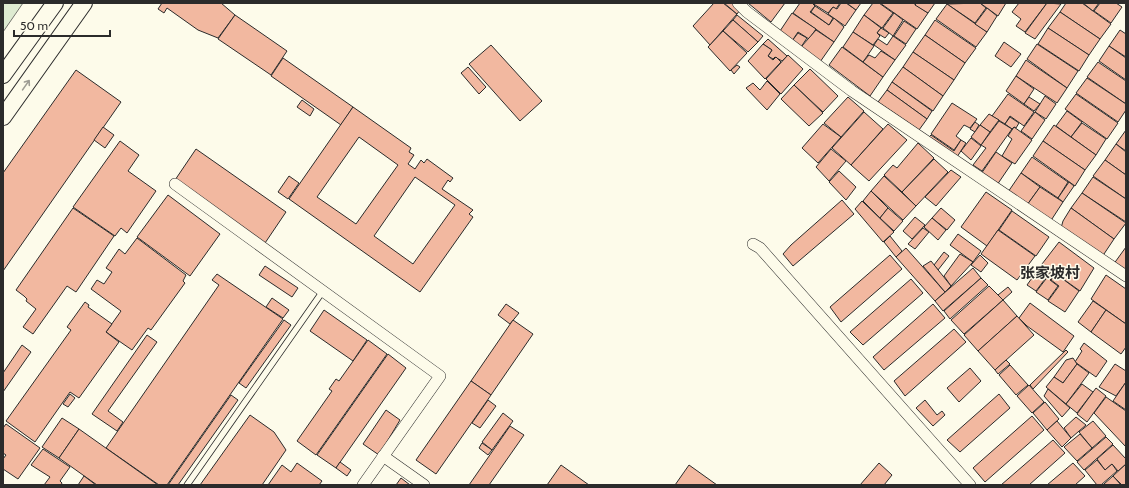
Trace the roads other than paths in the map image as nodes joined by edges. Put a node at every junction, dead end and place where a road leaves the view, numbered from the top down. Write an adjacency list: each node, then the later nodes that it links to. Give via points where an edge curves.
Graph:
1 (55, 3): 4 (main road)
2 (84, 3): 5 (main road, one-way to 2)
3 (738, 3): 8 (street, via 852,91)
4 (3, 75)
5 (3, 116)
6 (175, 184): 9 (street)
7 (753, 244): 14 (street, via 760,248)
8 (1126, 276)
9 (323, 291): 10 (street, via 440,376); 11 (lane)
10 (383, 456): 12 (street); 13 (street)
11 (187, 485)
12 (363, 485)
13 (424, 485)
14 (970, 485)

